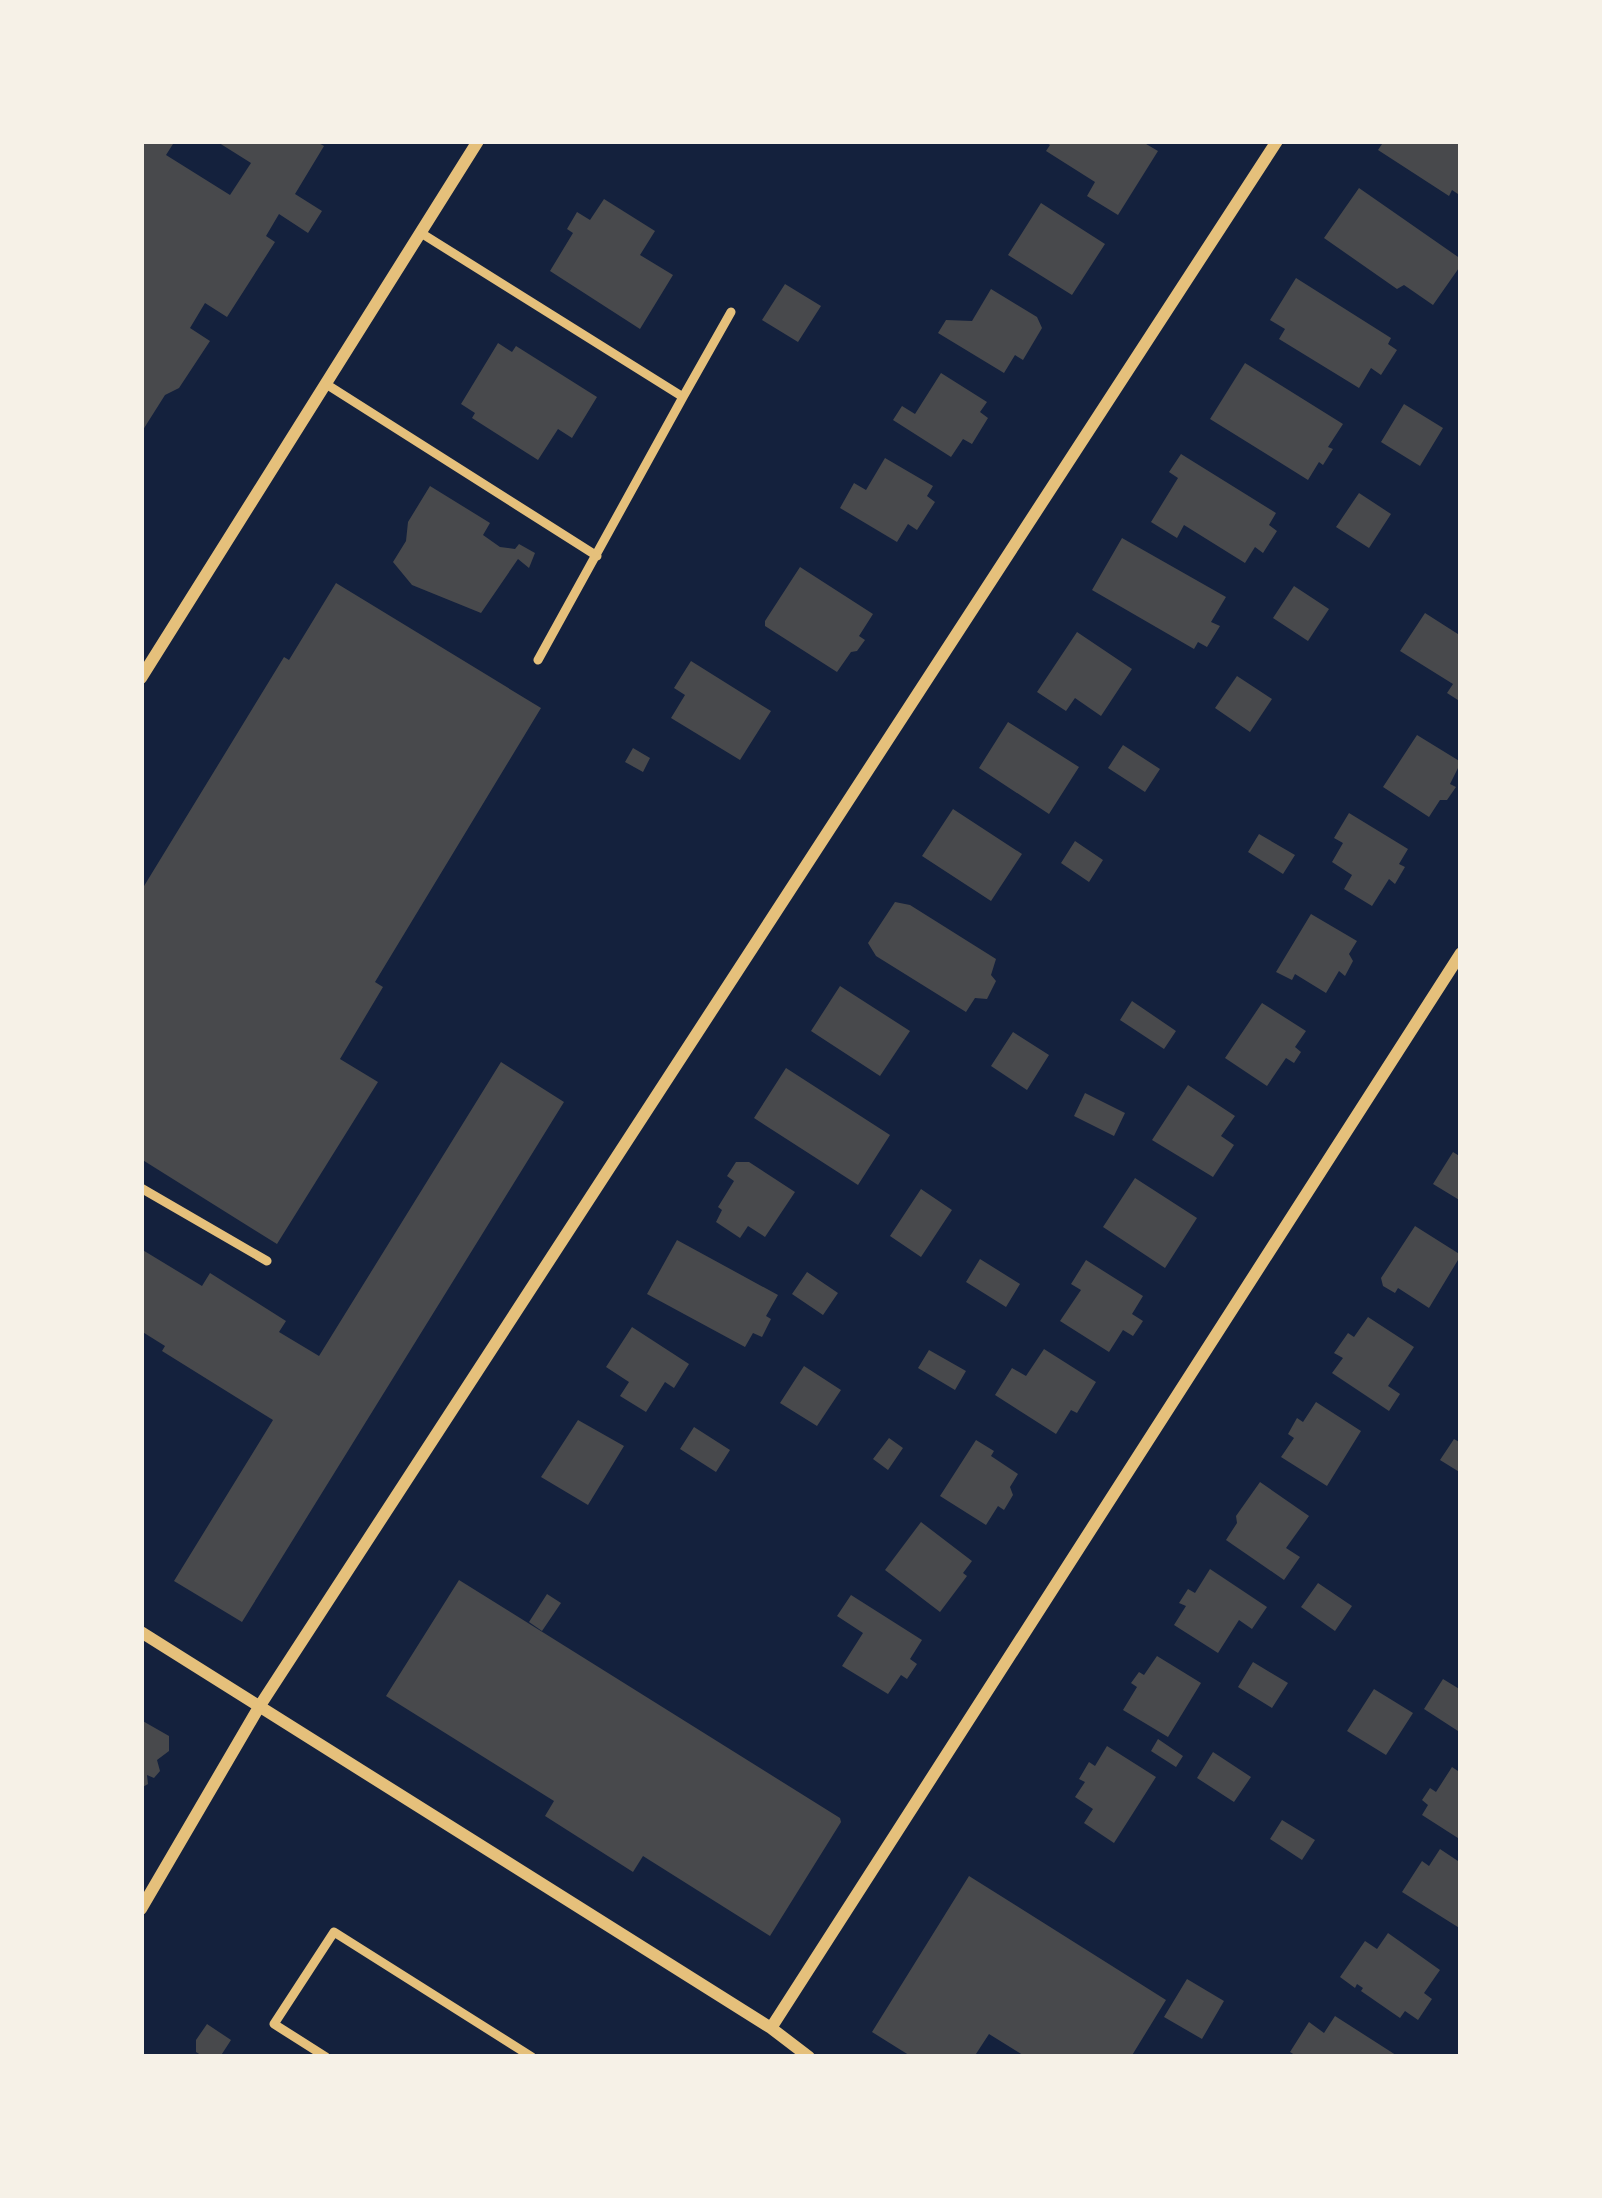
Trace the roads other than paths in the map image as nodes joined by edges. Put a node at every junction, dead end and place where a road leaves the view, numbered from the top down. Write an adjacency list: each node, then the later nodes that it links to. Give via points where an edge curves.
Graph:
1 (478, 141): 3 (street)
2 (1276, 141): 14 (street)
3 (421, 233): 5 (street); 6 (lane)
4 (731, 312): 6 (lane)
5 (326, 384): 7 (lane); 9 (street)
6 (683, 397): 7 (lane)
7 (597, 556): 8 (lane)
8 (538, 660)
9 (141, 677)
10 (1461, 953): 16 (street)
11 (141, 1188): 12 (lane)
12 (267, 1262)
13 (141, 1632): 14 (street)
14 (259, 1707): 15 (street); 16 (street)
15 (141, 1909)
16 (771, 2028): 17 (street)
17 (800, 2055)
18 (326, 2057): 19 (lane, via 274,2024 334,1932)
19 (532, 2057)

